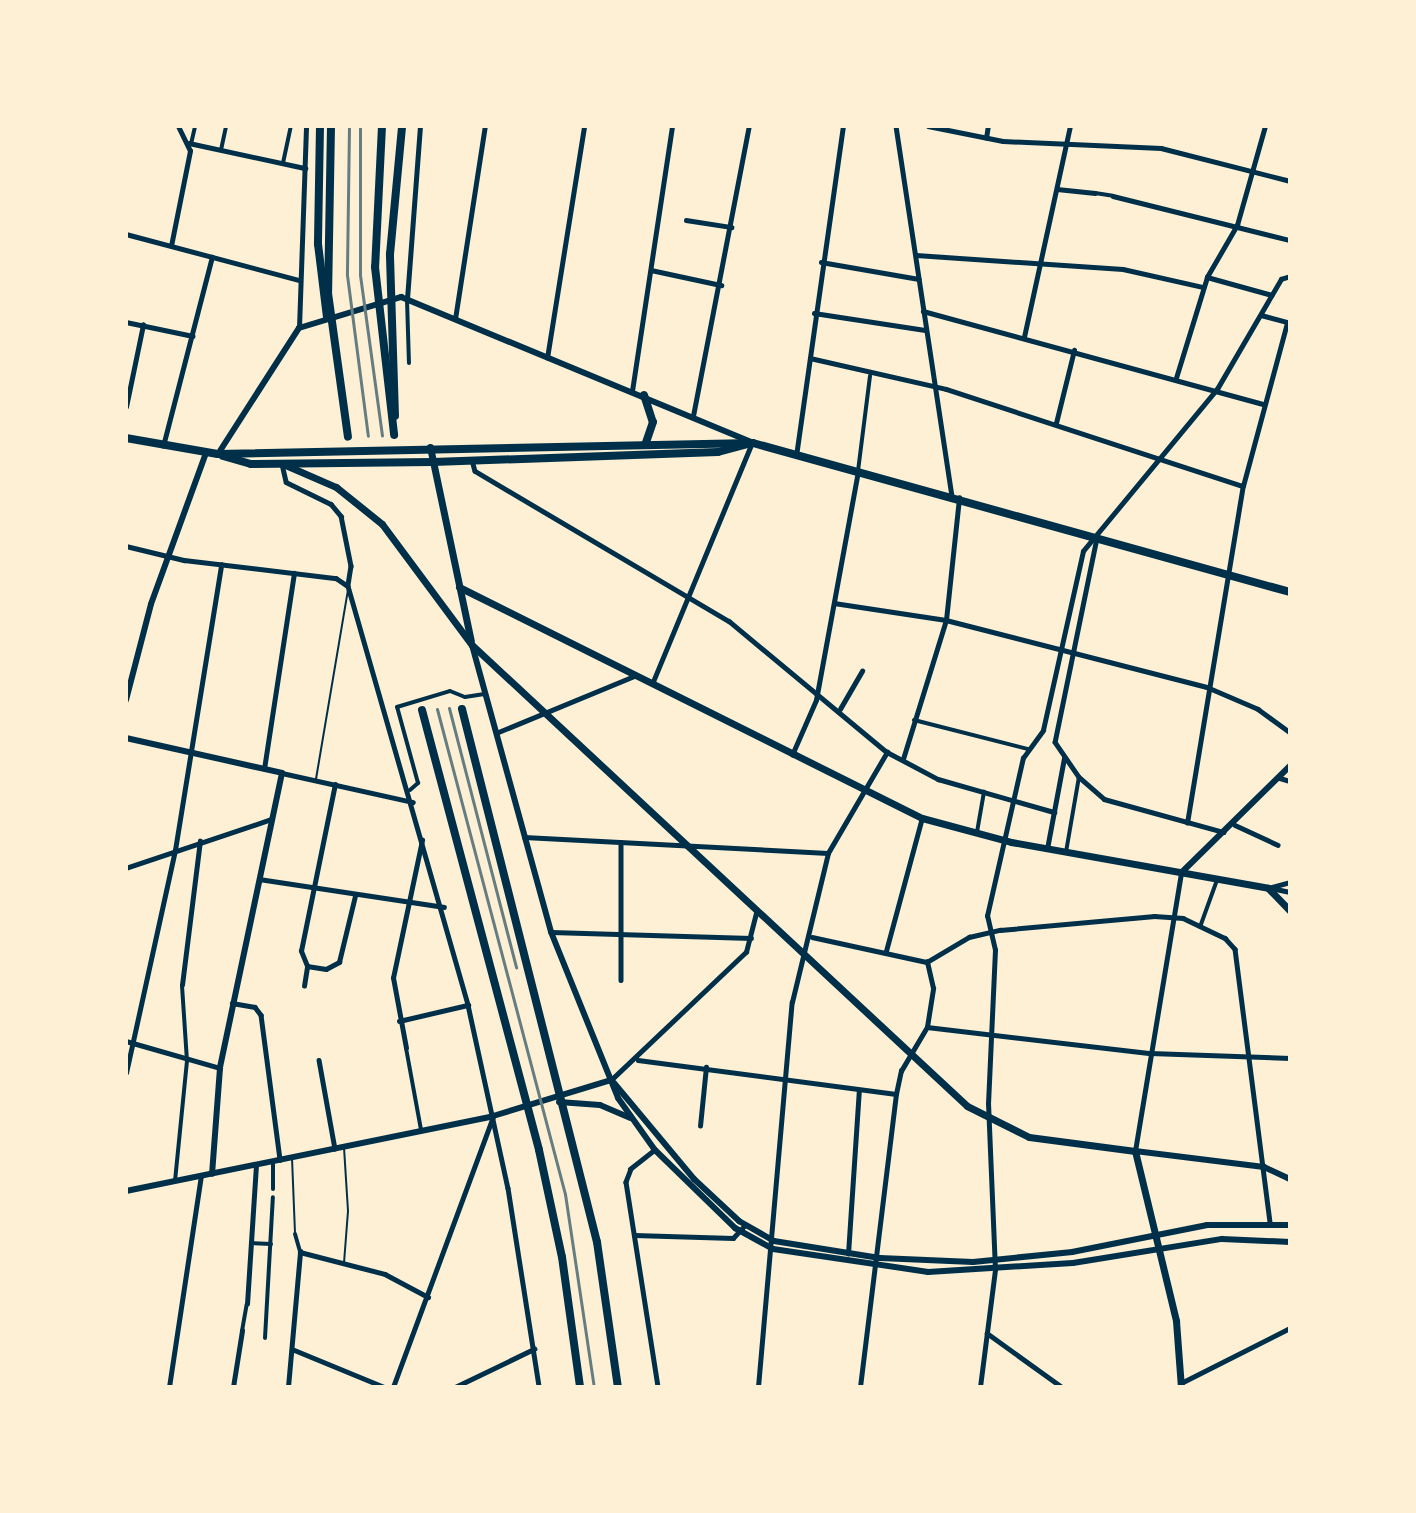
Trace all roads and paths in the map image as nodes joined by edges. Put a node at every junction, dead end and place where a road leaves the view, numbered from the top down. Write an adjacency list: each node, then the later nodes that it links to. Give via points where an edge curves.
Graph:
1 (178, 126): 23 (street)
2 (195, 126): 23 (street)
3 (226, 126): 24 (street)
4 (291, 126): 25 (street)
5 (306, 126): 26 (street)
6 (320, 126): 65 (highway, via 320,273)
7 (331, 126): 65 (highway, via 328,275)
8 (382, 126): 9 (highway, via 375,267 394,435 390,254)
9 (402, 126)
10 (420, 126): 50 (street)
11 (485, 126): 54 (street)
12 (584, 126): 63 (street)
13 (672, 126): 42 (street)
14 (749, 126): 34 (street)
15 (843, 126): 40 (street)
16 (896, 126): 38 (street)
17 (928, 126): 21 (street)
18 (987, 126): 21 (street)
19 (1070, 126): 22 (street)
20 (1265, 126): 27 (street)
21 (986, 138): 22 (street)
22 (1067, 142): 27 (street, via 1161,148); 29 (street)
23 (190, 143): 24 (street); 37 (street)
24 (221, 150): 25 (street)
25 (283, 163): 26 (street)
26 (305, 168): 46 (street)
27 (1252, 170): 28 (street); 33 (street)
28 (1290, 181)
29 (1057, 189): 30 (street); 41 (street)
30 (1095, 193): 31 (street)
31 (1113, 196): 33 (street)
32 (686, 220): 34 (street)
33 (1237, 225): 36 (street); 44 (street)
34 (731, 227): 47 (street)
35 (126, 234): 37 (street)
36 (1290, 240)
37 (171, 246): 39 (street)
38 (916, 255): 41 (street); 45 (street)
39 (212, 257): 46 (street); 60 (street)
40 (821, 262): 45 (street); 52 (street)
41 (1041, 263): 48 (street, via 1134,270); 61 (street)
42 (651, 270): 47 (street); 71 (street)
43 (1290, 276): 49 (street)
44 (1207, 277): 48 (street); 49 (street)
45 (919, 279): 51 (street)
46 (299, 280): 58 (street)
47 (721, 285): 75 (street)
48 (1203, 287): 68 (street)
49 (1272, 294): 53 (street)
50 (404, 298): 54 (street); 58 (street); 66 (street)
51 (923, 311): 59 (street); 61 (street)
52 (814, 313): 59 (street); 64 (street)
53 (1261, 315): 56 (street); 70 (street)
54 (455, 319): 63 (street)
55 (126, 322): 57 (street)
56 (1289, 323): 73 (street)
57 (143, 325): 60 (street); 74 (street)
58 (299, 328): 84 (street)
59 (925, 330): 69 (street)
60 (193, 336): 81 (street)
61 (1024, 337): 62 (street)
62 (1074, 350): 68 (street); 76 (street)
63 (547, 358): 71 (street)
64 (810, 358): 67 (street); 85 (street)
65 (338, 361): 77 (highway)
66 (409, 363)
67 (870, 376): 69 (street); 90 (street)
68 (1176, 378): 70 (street)
69 (933, 388): 76 (street); 92 (street)
70 (1217, 389): 73 (street); 86 (street)
71 (632, 391): 72 (street)
72 (644, 395): 75 (street); 80 (main road, via 653,422)
73 (1264, 404): 91 (street)
74 (126, 407)
75 (693, 416): 79 (street)
76 (1056, 423): 86 (street)
77 (348, 437)
78 (126, 438): 81 (main road)
79 (753, 442): 80 (main road); 85 (main road); 87 (main road, via 718,452); 102 (street)
80 (645, 444): 82 (main road)
81 (163, 446): 83 (main road)
82 (427, 447): 84 (main road); 88 (main road)
83 (206, 453): 84 (main road); 95 (street)
84 (218, 454): 89 (main road, via 251,464)
85 (796, 456): 90 (main road)
86 (1157, 457): 91 (street); 93 (street)
87 (471, 460): 88 (main road); 102 (street, via 475,471)
88 (431, 462): 89 (main road); 100 (main road)
89 (282, 464): 99 (street, via 286,482 338,510 351,566); 105 (main road, via 336,487 382,524)
90 (858, 472): 92 (main road); 103 (street)
91 (1243, 486): 98 (street)
92 (955, 497): 93 (main road); 104 (street)
93 (1098, 536): 98 (main road); 106 (street, via 1083,551); 107 (street)
94 (126, 546): 95 (street)
95 (168, 556): 96 (street); 114 (street)
96 (221, 565): 97 (street); 127 (street)
97 (294, 573): 99 (street, via 336,578); 132 (street)
98 (1225, 574): 101 (main road); 111 (street)
99 (348, 586): 136 (lane); 139 (street)
100 (459, 587): 105 (main road); 109 (main road)
101 (1290, 592)
102 (688, 597): 110 (street); 112 (street, via 729,621)
103 (834, 603): 104 (street); 112 (street)
104 (946, 620): 106 (street); 119 (street, via 931,680)
105 (471, 645): 113 (street); 118 (main road)
106 (1061, 649): 107 (street); 120 (street)
107 (1072, 652): 111 (street); 121 (street)
108 (861, 671): 116 (street)
109 (634, 676): 110 (main road); 118 (street)
110 (652, 684): 128 (main road)
111 (1207, 687): 122 (street, via 1258,709); 147 (street)
112 (818, 691): 116 (street); 128 (street)
113 (483, 694): 123 (street); 139 (street, via 465,697 450,691 397,707 418,783)
114 (126, 700)
115 (462, 709): 272 (highway, via 597,1242)
116 (840, 709): 126 (street)
117 (422, 710): 271 (highway, via 538,1150 562,1257)
118 (547, 713): 123 (street); 156 (main road)
119 (913, 720): 125 (street); 130 (street, via 910,746)
120 (1043, 730): 121 (street); 125 (street)
121 (1055, 732): 129 (street)
122 (1290, 732)
123 (494, 734): 152 (street)
124 (126, 738): 127 (street)
125 (1028, 749): 143 (street)
126 (887, 752): 130 (street); 141 (street)
127 (191, 753): 132 (street); 159 (street)
128 (792, 756): 141 (main road)
129 (1064, 758): 134 (street); 144 (street)
130 (903, 759): 140 (street, via 938,779)
131 (1290, 766): 135 (street)
132 (264, 769): 133 (street)
133 (282, 773): 136 (street); 146 (street)
134 (1079, 777): 147 (street, via 1104,799); 160 (street)
135 (1280, 778): 137 (street); 148 (street)
136 (316, 780): 138 (street)
137 (1290, 781)
138 (335, 784): 142 (street); 168 (street)
139 (410, 790): 142 (street)
140 (984, 792): 143 (street); 149 (street)
141 (862, 793): 145 (main road); 161 (street)
142 (413, 802): 151 (street)
143 (1012, 802): 144 (street); 153 (street)
144 (1054, 812): 158 (street)
145 (922, 818): 149 (main road); 182 (street)
146 (272, 819): 154 (street); 164 (street)
147 (1187, 823): 150 (street)
148 (1235, 825): 150 (street); 157 (street)
149 (977, 833): 153 (main road)
150 (1226, 833): 163 (street)
151 (423, 837): 171 (street); 172 (street)
152 (524, 837): 155 (street); 177 (street)
153 (1002, 840): 158 (main road); 178 (street, via 988,897)
154 (200, 841): 159 (street); 187 (street)
155 (621, 842): 156 (street); 179 (street)
156 (688, 845): 161 (street); 174 (main road)
157 (1278, 845)
158 (1047, 849): 160 (main road)
159 (175, 850): 162 (street); 195 (street)
160 (1066, 852): 163 (main road)
161 (828, 853): 180 (street)
162 (126, 868)
163 (1181, 873): 165 (main road); 175 (street)
164 (259, 879): 168 (street); 189 (street)
165 (1218, 879): 167 (main road); 176 (street)
166 (1290, 882): 167 (street)
167 (1268, 888): 169 (street); 173 (main road)
168 (313, 890): 170 (street); 185 (street, via 301,951)
169 (1290, 892)
170 (355, 896): 171 (street); 185 (street, via 339,962 332,969)
171 (407, 903): 172 (street); 191 (street, via 393,978)
172 (444, 907): 190 (street)
173 (1290, 911)
174 (756, 913): 181 (street); 183 (main road)
175 (1170, 916): 176 (street); 178 (street); 197 (street)
176 (1200, 927): 199 (street, via 1235,949)
177 (551, 932): 179 (street); 208 (street)
178 (991, 933): 184 (street, via 969,938); 193 (street)
179 (621, 935): 181 (street); 186 (street)
180 (812, 937): 182 (street); 183 (street)
181 (751, 938): 202 (street, via 746,952)
182 (886, 951): 184 (street)
183 (805, 958): 198 (main road); 207 (street, via 792,1002)
184 (927, 962): 192 (street, via 933,988)
185 (308, 966): 188 (street)
186 (621, 980)
187 (182, 985): 203 (street)
188 (304, 986)
189 (232, 1003): 205 (street); 222 (street, via 255,1007 261,1015)
190 (468, 1005): 191 (street); 212 (street)
191 (399, 1021): 196 (street)
192 (927, 1027): 193 (street); 198 (street)
193 (990, 1036): 197 (street); 213 (street)
194 (126, 1041): 195 (street)
195 (132, 1043): 203 (street); 206 (street)
196 (406, 1048): 216 (street)
197 (1150, 1053): 199 (street); 220 (street)
198 (911, 1056): 210 (street); 213 (main road)
199 (1248, 1058): 200 (street); 225 (street)
200 (1290, 1058)
201 (319, 1060): 218 (street)
202 (638, 1060): 204 (street); 208 (street)
203 (187, 1061): 205 (street); 229 (street)
204 (706, 1067): 207 (street); 215 (street)
205 (220, 1068): 226 (street)
206 (126, 1073)
207 (783, 1079): 209 (street); 240 (street)
208 (611, 1080): 211 (street); 214 (street); 234 (street, via 694,1179)
209 (859, 1090): 210 (street); 248 (street)
210 (896, 1094): 249 (street)
211 (556, 1101): 212 (street); 214 (street, via 611,1107)
212 (492, 1116): 216 (street); 255 (street); 262 (street)
213 (990, 1121): 220 (main road, via 1050,1142); 250 (street)
214 (636, 1123): 219 (street)
215 (700, 1126)
216 (421, 1131): 217 (street)
217 (344, 1147): 218 (street); 251 (lane, via 348,1211)
218 (335, 1149): 221 (street)
219 (655, 1150): 236 (street); 238 (street, via 626,1176)
220 (1135, 1150): 225 (street); 239 (main road)
221 (292, 1158): 222 (street); 237 (lane)
222 (280, 1160): 223 (street)
223 (273, 1161): 224 (street); 230 (street)
224 (256, 1165): 226 (street); 242 (street)
225 (1264, 1167): 228 (street); 233 (street)
226 (212, 1174): 227 (street)
227 (201, 1176): 229 (street); 264 (street)
228 (1290, 1179)
229 (175, 1181): 231 (street)
230 (273, 1189)
231 (126, 1191)
232 (273, 1197): 243 (street)
233 (1270, 1223): 235 (street); 239 (street, via 1207,1225)
234 (745, 1225): 236 (street); 240 (street)
235 (1290, 1225)
236 (740, 1232): 238 (street, via 707,1240); 245 (street)
237 (295, 1234): 246 (street)
238 (634, 1235): 273 (street)
239 (1158, 1235): 244 (main road); 247 (street)
240 (774, 1241): 245 (street); 248 (street)
241 (1290, 1242): 244 (street, via 1222,1239)
242 (251, 1243): 243 (street); 256 (street)
243 (271, 1244): 260 (street)
244 (1161, 1248): 252 (street); 263 (main road)
245 (773, 1249): 253 (street); 274 (street)
246 (300, 1252): 251 (street); 261 (street)
247 (1072, 1252): 250 (street); 252 (street)
248 (848, 1254): 249 (street)
249 (880, 1258): 250 (street); 253 (street)
250 (995, 1260): 254 (street)
251 (344, 1263): 255 (street, via 385,1274)
252 (1073, 1263): 254 (street)
253 (879, 1266): 254 (street); 275 (street)
254 (995, 1270): 259 (street)
255 (428, 1296): 268 (street)
256 (247, 1304): 258 (street)
257 (1290, 1328): 263 (street)
258 (242, 1331): 265 (street)
259 (987, 1333): 276 (street); 277 (street)
260 (265, 1338)
261 (292, 1349): 266 (street); 267 (street)
262 (534, 1349): 269 (street); 270 (street)
263 (1181, 1385)
264 (169, 1387)
265 (233, 1387)
266 (288, 1387)
267 (384, 1387)
268 (393, 1387)
269 (455, 1387)
270 (539, 1387)
271 (580, 1387)
272 (620, 1387)
273 (658, 1387)
274 (758, 1387)
275 (860, 1387)
276 (980, 1387)
277 (1062, 1387)

